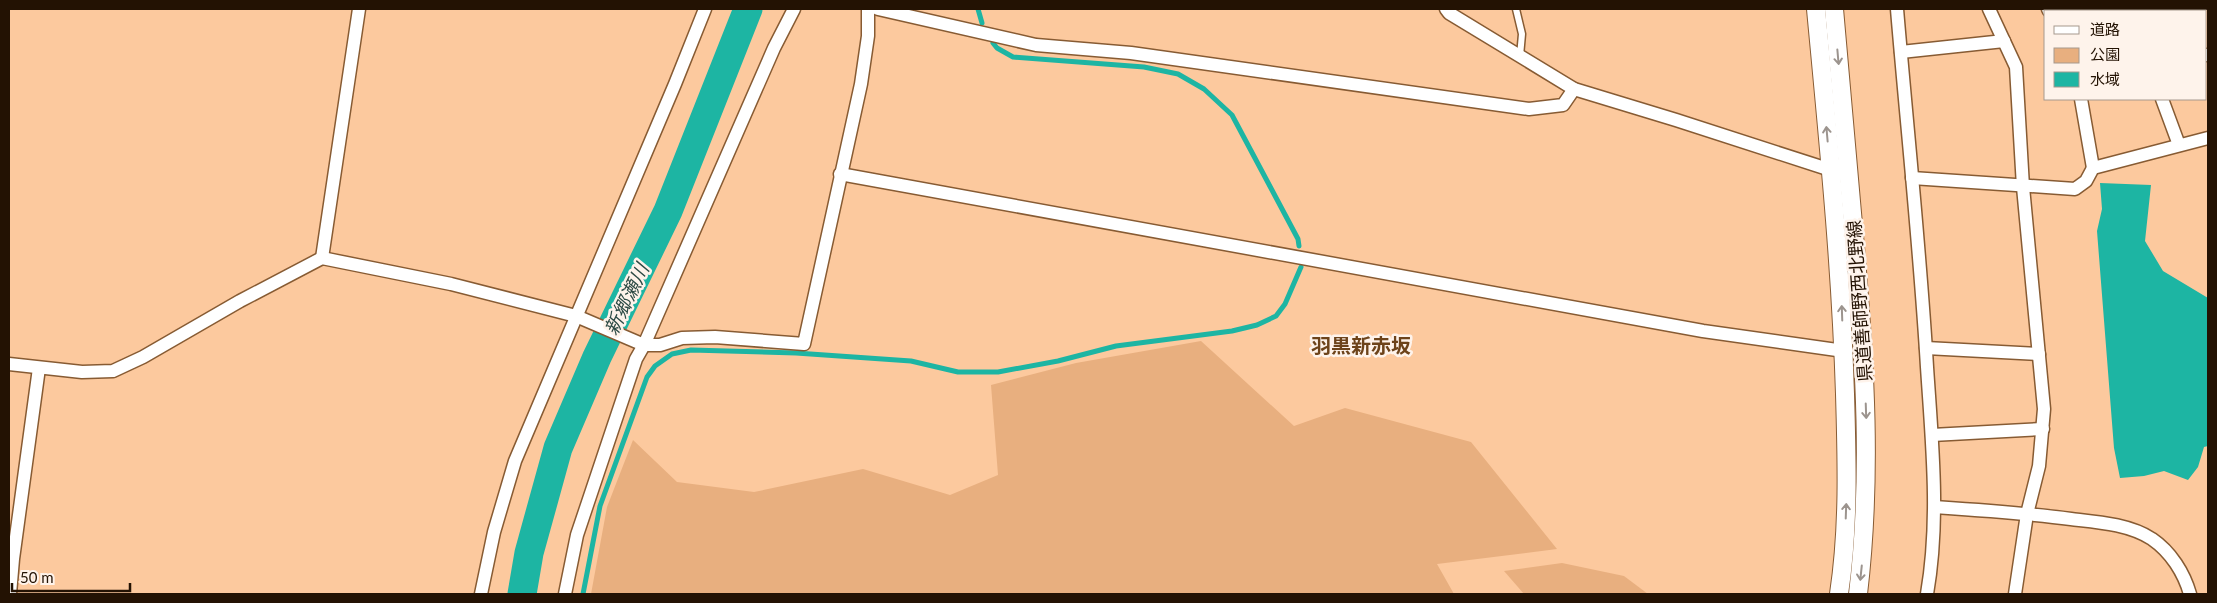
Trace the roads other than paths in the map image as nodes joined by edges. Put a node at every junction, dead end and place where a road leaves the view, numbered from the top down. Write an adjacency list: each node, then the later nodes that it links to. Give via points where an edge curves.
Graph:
1 (359, 9): 26 (street)
2 (705, 9): 27 (street)
3 (794, 9): 28 (street)
4 (868, 9): 22 (street, via 868,36 860,84)
5 (878, 9): 15 (street, via 1036,44 1141,54 1529,109 1563,105)
6 (1446, 9): 14 (street)
7 (1516, 9): 14 (lane, via 1522,34)
8 (1816, 9): 21 (main road, 県道善師野西北野線, one-way to 8)
9 (1834, 9): 23 (main road, 県道善師野西北野線, one-way to 23)
10 (1897, 9): 13 (street)
11 (1989, 9): 12 (street)
12 (2004, 41): 13 (street); 25 (street, via 2016,68)
13 (1901, 52): 24 (street)
14 (1520, 56): 15 (street)
15 (1574, 89): 21 (street)
16 (2082, 100): 20 (street)
17 (2162, 100): 19 (street)
18 (2208, 138): 19 (street)
19 (2179, 145): 20 (street)
20 (2093, 168): 25 (street, via 2086,181 2075,189)
21 (1830, 170): 23 (street); 30 (main road, 県道善師野西北野線, one-way to 21)
22 (840, 174): 28 (street, via 804,344 715,337 682,338 660,345); 30 (street, via 1703,331)
23 (1849, 176): 42 (main road, 県道善師野西北野線, one-way to 42, via 1867,429 1863,554)
24 (1912, 178): 25 (street); 29 (street)
25 (2023, 187): 31 (street)
26 (322, 258): 27 (street, via 451,284); 33 (street, via 143,358 113,371)
27 (576, 316): 28 (street); 39 (street, via 515,462 494,532)
28 (644, 345): 40 (street, via 636,358 577,536)
29 (1926, 348): 31 (street); 35 (street)
30 (1844, 351): 41 (main road, 県道善師野西北野線, one-way to 30, via 1844,560 1847,461)
31 (2039, 354): 34 (street)
32 (9, 364): 33 (street)
33 (39, 368): 38 (street)
34 (2043, 429): 35 (street); 37 (street)
35 (1932, 435): 36 (street)
36 (1935, 507): 37 (street); 43 (street)
37 (2028, 514): 44 (street); 45 (street, via 2111,525 2152,539 2172,557 2185,577)
38 (10, 594)
39 (481, 594)
40 (565, 594)
41 (1839, 594)
42 (1858, 594)
43 (1927, 594)
44 (2017, 594)
45 (2190, 594)

